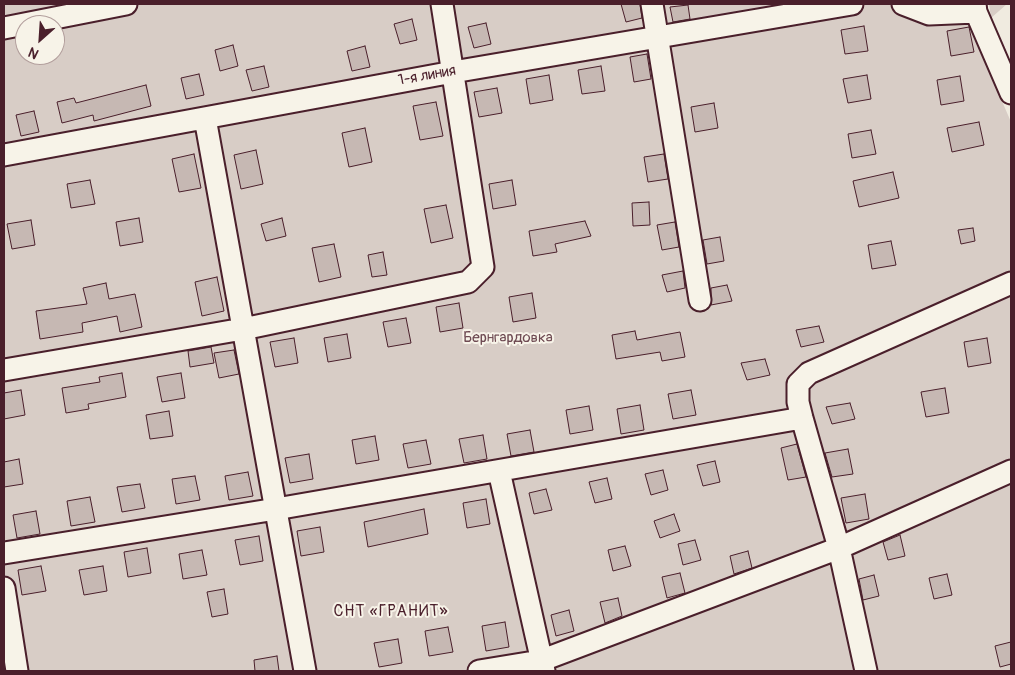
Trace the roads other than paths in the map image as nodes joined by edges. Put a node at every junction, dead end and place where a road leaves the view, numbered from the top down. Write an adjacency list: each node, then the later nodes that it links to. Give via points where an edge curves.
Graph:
1 (126, 4): 7 (street)
2 (442, 4): 9 (street)
3 (652, 4): 8 (street)
4 (852, 4): 8 (street, 1-я линия)
5 (903, 4): 6 (street, via 929,14)
6 (975, 8): 10 (street)
7 (4, 28)
8 (657, 36): 9 (street, 1-я линия); 14 (street)
9 (453, 72): 11 (street, 1-я линия); 15 (street, via 483,267 468,282)
10 (1011, 93)
11 (205, 118): 12 (street, 1-я линия); 15 (street)
12 (4, 155)
13 (1011, 283): 17 (street, via 809,374 798,384)
14 (700, 300)
15 (243, 329): 16 (street); 20 (street)
16 (4, 370)
17 (802, 418): 19 (street); 21 (street)
18 (1011, 471): 21 (street)
19 (499, 472): 20 (street); 24 (street)
20 (276, 509): 22 (street); 26 (street)
21 (839, 548): 24 (street); 28 (street)
22 (4, 553)
23 (4, 588): 25 (street)
24 (542, 666): 27 (street)
25 (17, 671)
26 (305, 671)
27 (480, 671)
28 (866, 671)

